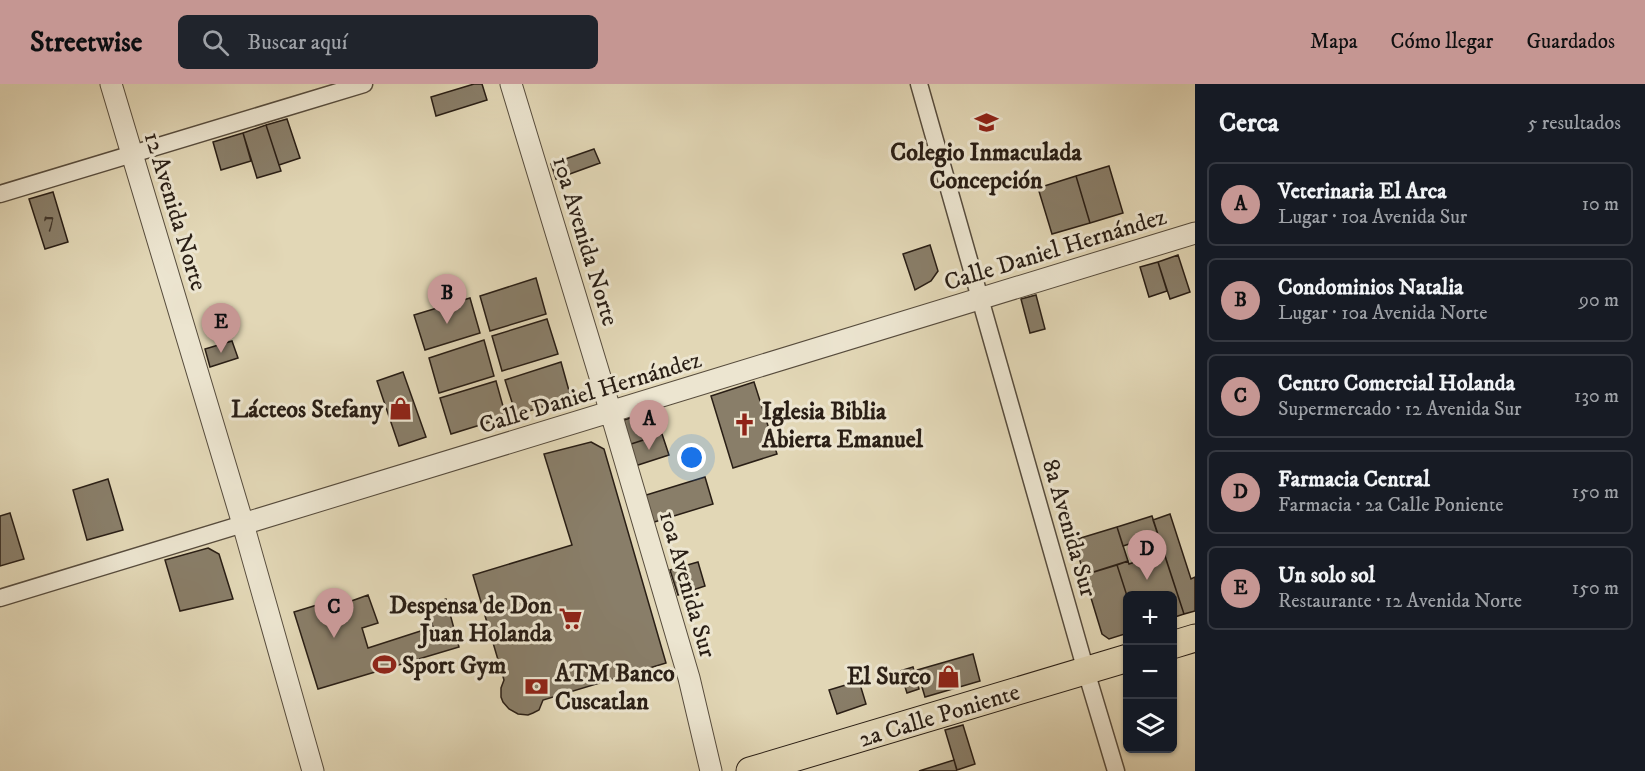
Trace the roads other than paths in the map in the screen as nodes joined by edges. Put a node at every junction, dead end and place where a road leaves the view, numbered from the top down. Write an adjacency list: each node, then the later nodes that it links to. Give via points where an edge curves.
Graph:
1 (111, 84): 5 (street, 12 Avenida Norte)
2 (363, 84): 5 (street)
3 (512, 84): 9 (street, 10a Avenida Norte)
4 (919, 84): 8 (street, 8a Avenida Sur)
5 (132, 154): 6 (street); 10 (street, 12 Avenida Norte)
6 (0, 194)
7 (1195, 233): 8 (street, Calle Daniel Hernández)
8 (979, 298): 9 (street, Calle Daniel Hernández); 15 (street, 8a Avenida Sur)
9 (611, 413): 10 (street, Calle Daniel Hernández); 17 (street, 10a Avenida Sur, via 689,678)
10 (243, 525): 11 (street, Calle Daniel Hernández); 16 (street, 12 Avenida Norte)
11 (0, 598)
12 (1195, 638): 13 (main road)
13 (1177, 644)
14 (1123, 660): 15 (main road, 2a Calle Poniente)
15 (1086, 671): 18 (main road, 2a Calle Poniente); 19 (street, 8a Avenida Sur)
16 (313, 771)
17 (711, 771)
18 (750, 771)
19 (1116, 771)

